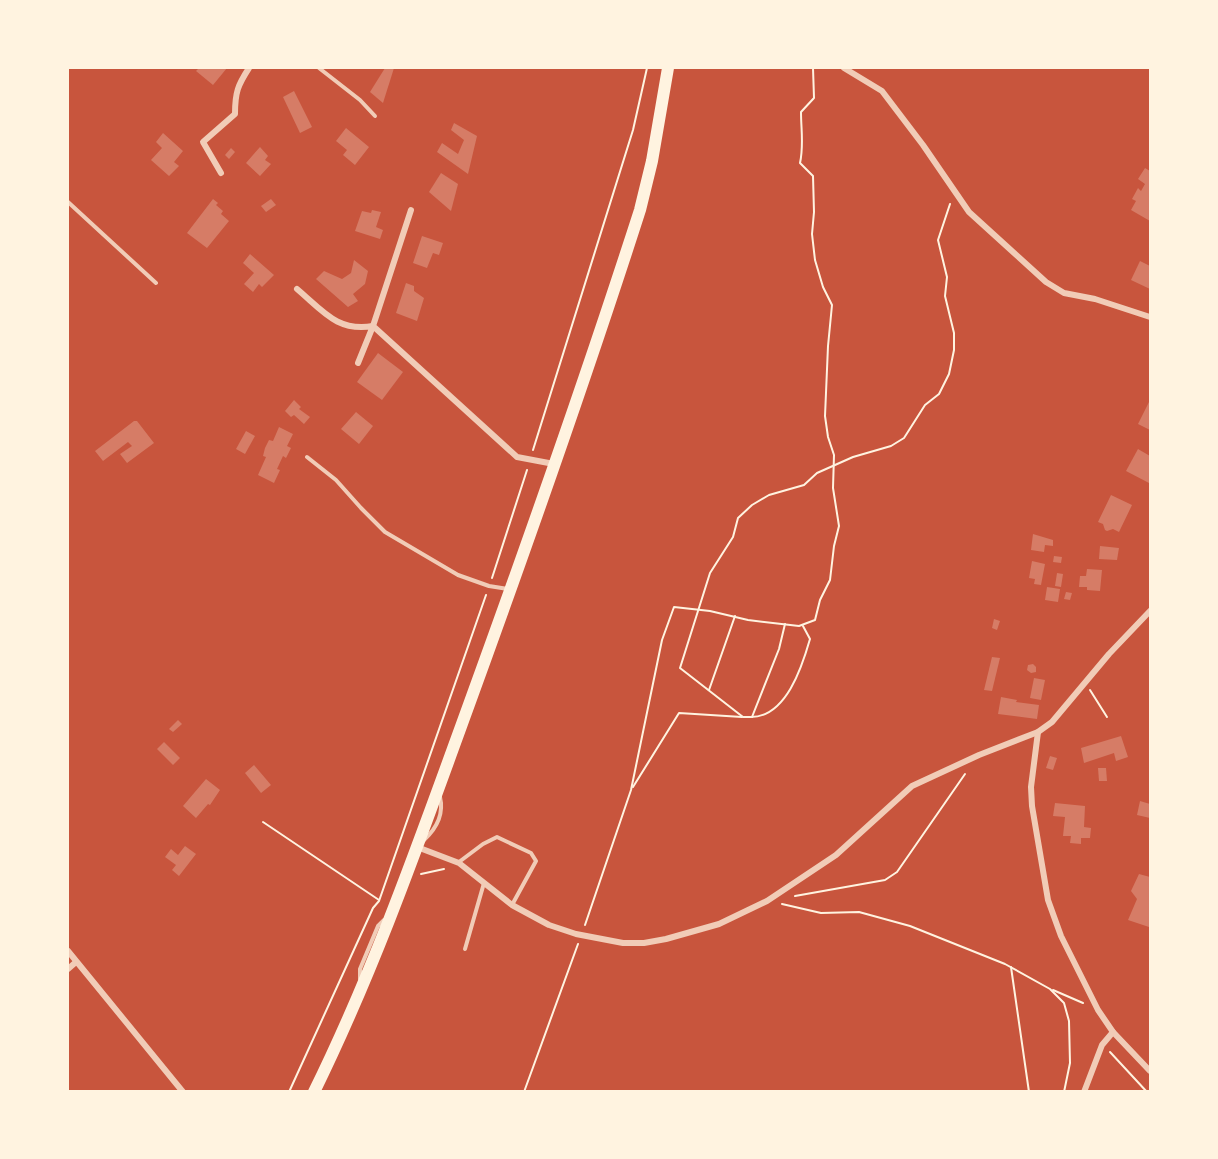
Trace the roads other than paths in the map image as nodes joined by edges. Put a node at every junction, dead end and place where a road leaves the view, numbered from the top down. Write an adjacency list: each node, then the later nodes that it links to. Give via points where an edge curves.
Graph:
1 (249, 68): 6 (street, via 238,84 235,114 203,142)
2 (319, 68): 5 (lane)
3 (668, 68): 15 (main road, via 640,210)
4 (844, 68): 11 (street, via 882,92 969,212 1046,282 1064,293)
5 (375, 116)
6 (221, 172)
7 (68, 202): 9 (lane)
8 (411, 210): 12 (street)
9 (156, 283)
10 (297, 289): 12 (street, via 336,322 356,329)
11 (1150, 317)
12 (373, 326): 13 (street); 15 (street, via 518,457)
13 (358, 363)
14 (307, 457): 16 (lane, via 336,480 385,532 458,575)
15 (554, 464): 16 (main road)
16 (511, 589): 19 (main road)
17 (1150, 611): 18 (street, via 1052,722)
18 (1038, 732): 22 (street, via 912,786 836,855 767,901 719,924 655,941 622,943 549,925); 27 (street, via 1032,807 1048,900 1061,936)
19 (417, 847): 20 (street); 30 (main road, via 359,997)
20 (460, 864): 21 (street); 22 (lane, via 496,837 531,853 536,861)
21 (484, 882): 22 (street); 23 (lane)
22 (512, 905)
23 (465, 949)
24 (68, 951): 25 (street)
25 (76, 962): 26 (street); 29 (street)
26 (68, 969)
27 (1113, 1032): 28 (street); 31 (street, via 1102,1045)
28 (1150, 1071)
29 (183, 1092)
30 (314, 1092)
31 (1084, 1092)

